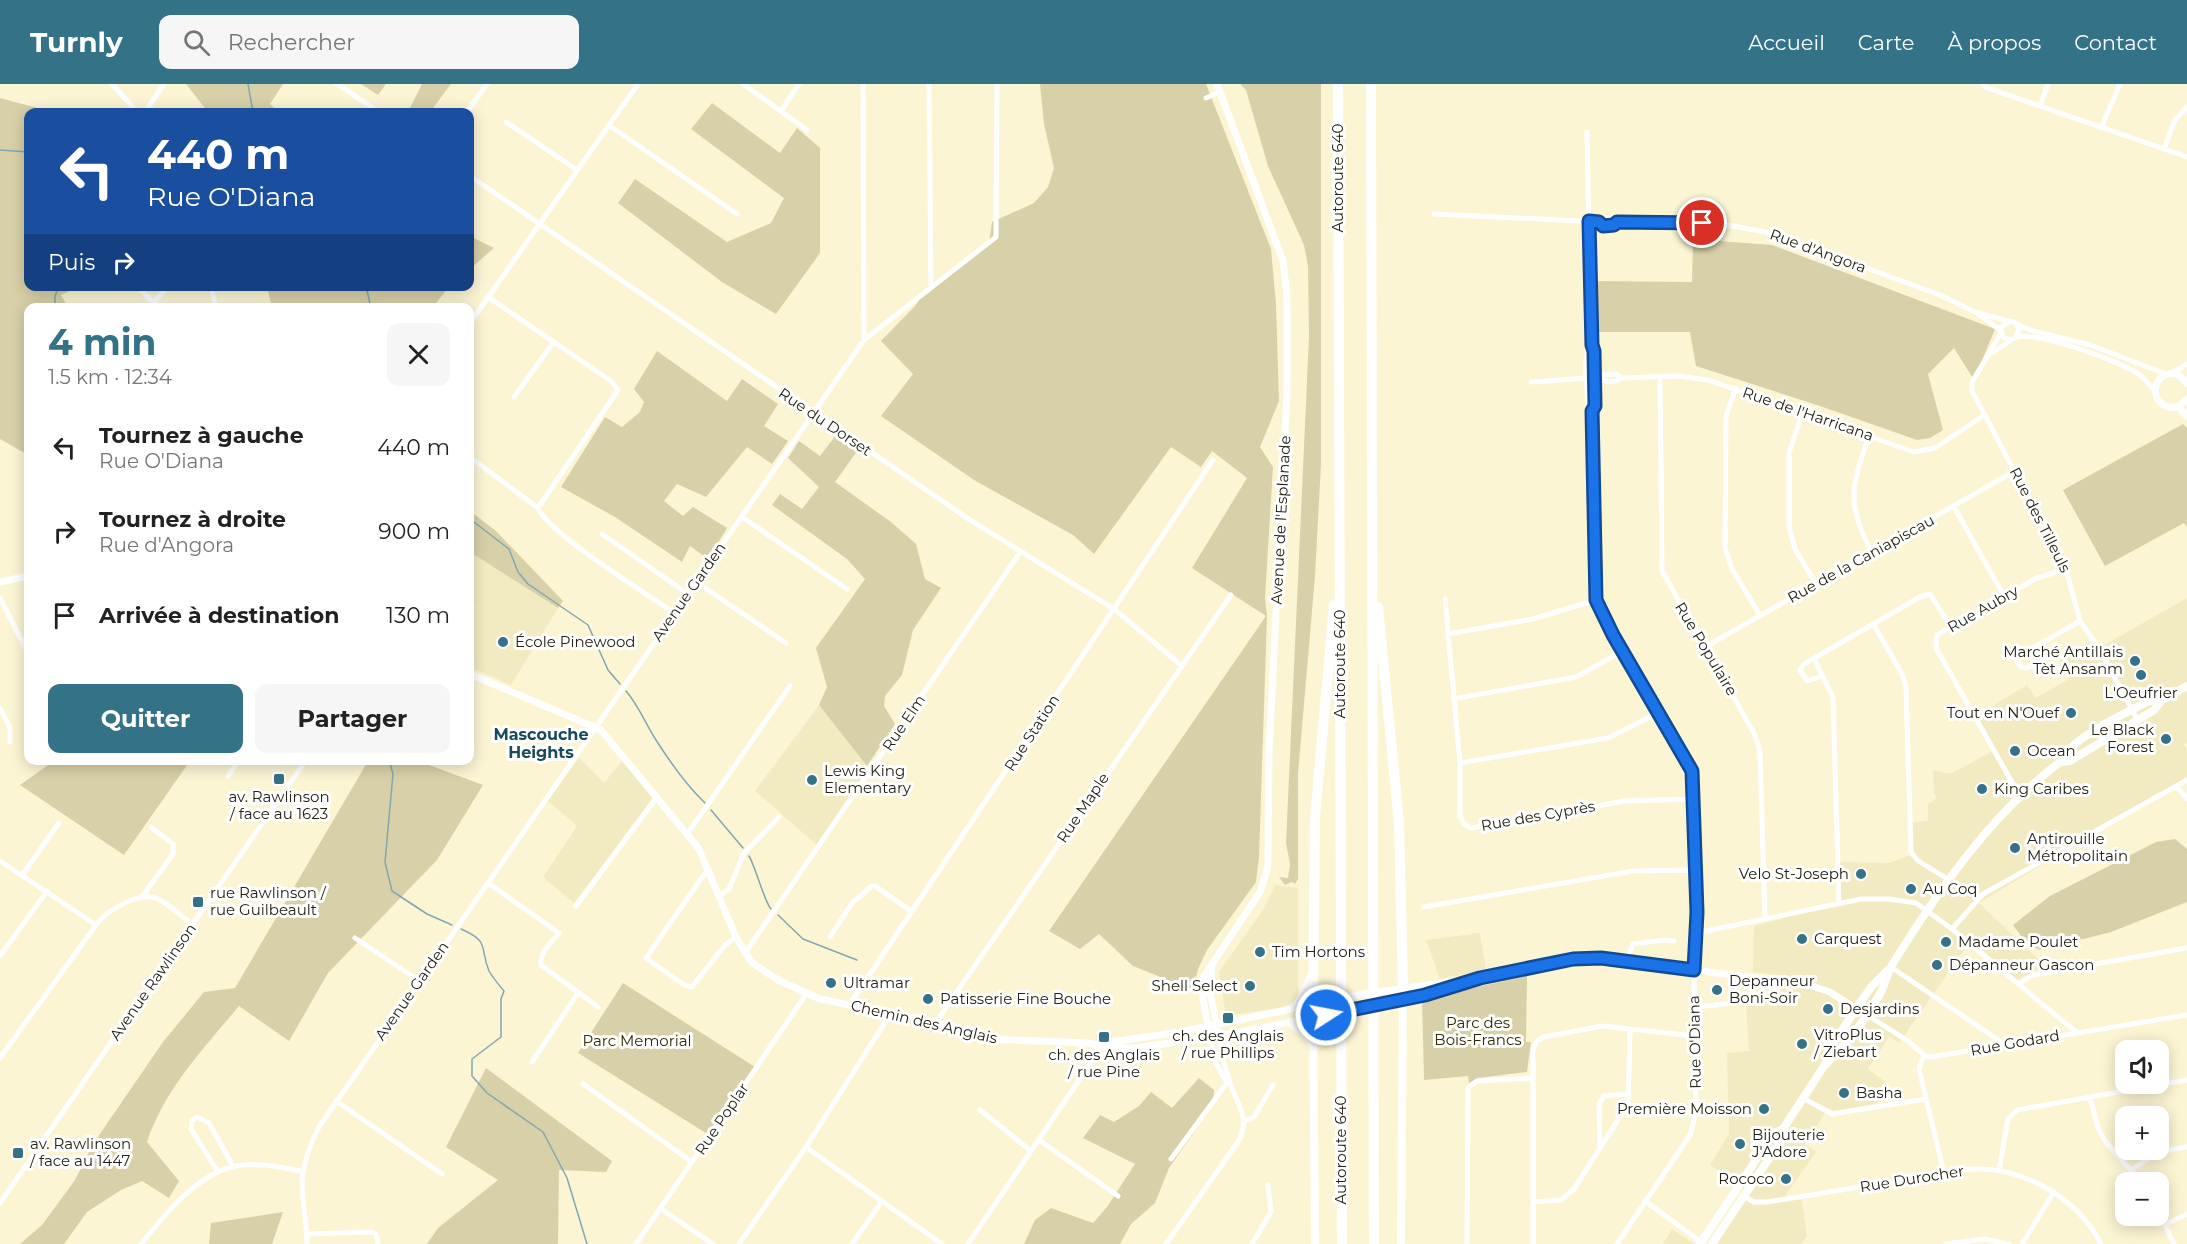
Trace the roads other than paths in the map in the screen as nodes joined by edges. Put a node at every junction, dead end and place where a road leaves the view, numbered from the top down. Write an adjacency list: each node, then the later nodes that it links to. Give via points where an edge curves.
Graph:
1 (112, 84): 21 (street)
2 (164, 84): 22 (street)
3 (337, 84): 23 (street)
4 (487, 84): 24 (street)
5 (638, 84): 27 (street)
6 (743, 84): 25 (street)
7 (799, 84): 25 (street)
8 (930, 84): 39 (street)
9 (997, 84): 39 (street, Avenue Garden, via 996,237)
10 (1217, 84): 17 (street, Avenue de l'Esplanade)
11 (1338, 84): 79 (highway, Autoroute 640)
12 (1371, 84): 76 (highway)
13 (1983, 84): 19 (street)
14 (2048, 84): 19 (street)
15 (2120, 84): 28 (street)
16 (861, 85): 50 (street)
17 (1220, 92): 18 (street); 158 (street, Avenue de l'Esplanade, via 1283,261 1287,393 1268,758 1268,867 1260,892)
18 (1206, 98)
19 (2040, 106): 28 (street)
20 (2187, 107): 31 (street, via 2175,120)
21 (133, 108)
22 (148, 108)
23 (372, 108)
24 (470, 108)
25 (781, 111): 29 (street)
26 (506, 122): 33 (street)
27 (609, 126): 33 (street); 35 (street)
28 (2101, 128): 31 (street)
29 (807, 130)
30 (1587, 134): 37 (street, Rue O'Diana)
31 (2164, 149): 32 (street)
32 (2187, 157)
33 (577, 170): 38 (street)
34 (474, 179): 38 (street, Rue du Dorset)
35 (737, 214)
36 (1434, 214): 37 (street, Rue d'Angora)
37 (1589, 221): 44 (street, Rue d'Angora, via 1681,221 1771,232); 56 (street, Rue O'Diana)
38 (539, 224): 42 (street); 65 (street, Rue du Dorset)
39 (931, 288): 50 (street, Avenue Garden)
40 (142, 291): 43 (street)
41 (163, 291): 43 (street)
42 (488, 297): 45 (street); 51 (street)
43 (153, 302)
44 (1976, 312): 46 (street, Rue d'Angora); 48 (street, Rue d'Angora)
45 (474, 317)
46 (2008, 321): 47 (street); 48 (street)
47 (2016, 324): 49 (street, via 2019,330); 54 (street, via 2073,339)
48 (2000, 331): 49 (street, via 2004,338); 52 (street, Rue des Tilleuls)
49 (2014, 339): 52 (street, Rue des Tilleuls); 60 (street, via 2033,337 2084,351 2141,376)
50 (864, 340): 65 (street, Avenue Garden)
51 (553, 343): 61 (street); 73 (street, via 611,381 618,390)
52 (1989, 355): 66 (street, Rue des Tilleuls, via 1972,382)
53 (2187, 364): 54 (street)
54 (2169, 373): 58 (street); 60 (street, via 2157,380)
55 (1660, 377): 56 (street, Rue de l'Harricana, via 1622,378 1616,374); 59 (street, Rue de l'Harricana, via 1708,380); 102 (street, Rue Populaire, via 1662,571)
56 (1594, 378): 57 (street, Rue de l'Harricana); 91 (street, Rue O'Diana)
57 (1531, 382)
58 (2187, 383)
59 (1736, 388): 64 (street, Rue de l'Harricana); 94 (street, via 1726,416 1725,548 1732,569)
60 (2154, 390): 63 (street, via 2161,405)
61 (514, 397)
62 (2187, 399): 63 (street)
63 (2178, 407): 67 (street)
64 (1803, 411): 68 (street, Rue de l'Harricana); 84 (street, via 1789,453 1789,527 1795,549)
65 (813, 414): 74 (street, Avenue Garden); 77 (street, Rue du Dorset)
66 (1983, 416): 68 (street, Rue de l'Harricana, via 1935,448 1923,451 1914,452); 71 (street, Rue des Tilleuls)
67 (2187, 416)
68 (1869, 436): 78 (street, via 1854,481 1853,504 1858,527)
69 (474, 460): 73 (street)
70 (1213, 460): 92 (street, Rue Station)
71 (2016, 471): 72 (street, Rue de la Caniapiscau); 80 (street, Rue des Tilleuls)
72 (1954, 507): 78 (street, Rue de la Caniapiscau); 88 (street)
73 (538, 508): 93 (street, via 568,539)
74 (742, 517): 83 (street, Avenue Garden); 85 (street)
75 (602, 534): 86 (street)
76 (1372, 544): 170 (highway, via 1400,823); 253 (highway)
77 (1021, 551): 92 (street, Rue du Dorset); 157 (street, Rue Elm)
78 (1872, 553): 84 (street, Rue de la Caniapiscau)
79 (1340, 557): 163 (highway, via 1315,818); 252 (highway, Autoroute 640)
80 (2066, 569): 88 (street, Rue Aubry, via 2037,578); 95 (street, Rue des Tilleuls)
81 (24, 577): 82 (street)
82 (0, 582)
83 (696, 582): 86 (street, Avenue Garden); 100 (street)
84 (1816, 584): 94 (street, Rue de la Caniapiscau)
85 (847, 589)
86 (688, 594): 93 (street, Avenue Garden)
87 (1231, 595): 105 (street, Rue Maple)
88 (2004, 596): 97 (street, Rue Aubry)
89 (0, 598): 101 (street)
90 (1445, 599): 98 (street, Rue des Cyprès)
91 (1596, 600): 98 (street, via 1533,619); 103 (street, Rue O'Diana)
92 (1114, 609): 105 (street, Rue du Dorset); 145 (street, Rue Station)
93 (674, 613): 116 (street, Avenue Garden)
94 (1760, 615): 102 (street, Rue de la Caniapiscau)
95 (2080, 621): 99 (street); 113 (street, Rue des Tilleuls)
96 (1874, 625): 97 (street, via 1930,594); 104 (street); 137 (street, via 1906,687 1911,852)
97 (1951, 627): 125 (street, Rue Aubry, via 1937,635 1936,648)
98 (1448, 634): 110 (street, Rue des Cyprès)
99 (2043, 642): 99 (street, via 2019,656 2021,667 2036,663)
100 (786, 643)
101 (24, 645)
102 (1705, 647): 147 (street, Rue Populaire, via 1754,733 1760,752)
103 (1623, 651): 110 (street, via 1576,677); 114 (street, Rue O'Diana)
104 (1814, 659): 107 (street); 107 (street, via 1800,670 1803,677 1807,681)
105 (1181, 665): 181 (street, Rue Maple)
106 (474, 676): 116 (street, Chemin des Anglais)
107 (1822, 676): 142 (street, via 1833,697)
108 (790, 686): 132 (street)
109 (2187, 686): 111 (main road)
110 (1453, 699): 119 (street, Rue des Cyprès)
111 (2162, 700): 113 (main road, via 2149,701); 115 (main road, via 2154,710)
112 (0, 708): 117 (street, via 10,728)
113 (2132, 710): 115 (street, Rue des Tilleuls); 118 (main road, via 2073,746)
114 (1658, 712): 119 (street, via 1608,738); 127 (street, Rue O'Diana, via 1692,771)
115 (2137, 719): 118 (main road, via 2070,761)
116 (596, 726): 126 (street, Chemin des Anglais); 138 (street, Avenue Garden)
117 (10, 742)
118 (2060, 762): 125 (main road)
119 (1460, 763): 127 (street, Rue des Cyprès, via 1460,816 1471,828 1625,801)
120 (236, 765): 122 (street)
121 (300, 765): 148 (street, Avenue Rawlinson)
122 (228, 776)
123 (2187, 780): 124 (street)
124 (2176, 786): 128 (street); 150 (street, via 1983,894)
125 (2022, 794): 137 (main road)
126 (657, 797): 132 (street, Chemin des Anglais); 143 (street)
127 (1694, 799): 134 (street, Rue O'Diana)
128 (2187, 799)
129 (779, 817): 140 (street, via 744,854 729,889)
130 (59, 823): 136 (street)
131 (152, 828): 141 (street, via 174,849)
132 (688, 833): 135 (street, Chemin des Anglais)
133 (0, 861): 136 (street)
134 (1695, 870): 144 (street, via 1633,871); 151 (street, Rue O'Diana)
135 (710, 871): 140 (street, Chemin des Anglais); 152 (street, via 646,958 692,987)
136 (23, 874): 139 (street)
137 (1949, 880): 146 (main road)
138 (488, 883): 165 (street, Avenue Garden); 168 (street, via 559,933 540,959 542,965)
139 (47, 891): 149 (street); 159 (street)
140 (719, 896): 152 (street, Chemin des Anglais)
141 (142, 897): 148 (street, via 156,898); 149 (street, via 107,914)
142 (1839, 903): 146 (street, via 1889,898 1916,903); 147 (street)
143 (576, 906)
144 (1424, 907)
145 (911, 911): 153 (street, via 872,886 852,903); 171 (street, Rue Station)
146 (1928, 912): 150 (street); 161 (main road)
147 (1765, 918): 151 (street)
148 (192, 924): 232 (street, Avenue Rawlinson)
149 (96, 925): 194 (street)
150 (1952, 929): 167 (street)
151 (1697, 933): 162 (street, Rue O'Diana)
152 (736, 937): 157 (street, Chemin des Anglais)
153 (830, 937)
154 (355, 938): 165 (street)
155 (1674, 941): 160 (street, via 1633,944)
156 (2187, 948): 167 (street, via 2039,974)
157 (745, 953): 169 (street, Chemin des Anglais, via 759,969)
158 (1217, 954): 183 (street, Avenue de l'Esplanade, via 1209,979); 184 (street, Avenue de l'Esplanade, via 1202,982)
159 (0, 956)
160 (1626, 961): 162 (street, Chemin des Anglais); 164 (street, Chemin des Anglais, via 1579,958)
161 (1891, 967): 176 (main road); 179 (main road); 191 (street)
162 (1694, 970): 166 (street, Chemin des Anglais); 174 (street, Rue O'Diana)
163 (1313, 973): 172 (highway); 175 (highway)
164 (1480, 978): 170 (street, Chemin des Anglais); 170 (street, Chemin des Anglais, via 1438,992)
165 (418, 980): 206 (street, Avenue Garden)
166 (1779, 980): 174 (street, via 1777,995 1772,999); 176 (street, Chemin des Anglais, via 1820,988)
167 (2019, 984): 186 (street)
168 (578, 993): 173 (street); 195 (street)
169 (807, 993): 171 (street, Chemin des Anglais); 216 (street, Rue Poplar)
170 (1403, 994): 172 (street, Chemin des Anglais); 180 (street, Chemin des Anglais); 254 (main road)
171 (850, 1004): 177 (street, Chemin des Anglais)
172 (1313, 1004): 175 (street, Chemin des Anglais); 180 (main road)
173 (598, 1007)
174 (1696, 1007): 188 (street, Rue O'Diana)
175 (1297, 1008): 183 (street, Chemin des Anglais)
176 (1857, 1008): 179 (street); 196 (main road)
177 (891, 1014): 181 (street, Chemin des Anglais); 211 (street)
178 (2187, 1014): 186 (street, Rue Godard)
179 (1866, 1015): 193 (street); 196 (main road, via 1844,1047)
180 (1314, 1017): 182 (street, Chemin des Anglais); 192 (main road)
181 (936, 1022): 190 (street, Chemin des Anglais, via 983,1039)
182 (1289, 1022): 187 (street, Chemin des Anglais); 192 (main road)
183 (1217, 1024): 184 (street, Chemin des Anglais); 187 (street, Avenue de l'Esplanade)
184 (1208, 1026): 189 (street, Avenue de l'Esplanade); 190 (street, Chemin des Anglais)
185 (1630, 1031): 188 (street); 197 (street, via 1602,1026 1544,1037 1535,1044); 202 (street)
186 (2076, 1032): 191 (street, Rue Godard)
187 (1219, 1036): 189 (street, Chemin des Anglais); 199 (street)
188 (1695, 1036): 230 (street, Rue O'Diana, via 1696,1113 1690,1136)
189 (1210, 1038): 190 (street, Chemin des Anglais, via 1135,1048); 199 (street, via 1216,1063)
190 (1098, 1044): 210 (street, via 1090,1064)
191 (2004, 1044): 193 (street, Rue Godard)
192 (1314, 1045): 251 (main road)
193 (1924, 1055): 205 (street, via 1919,1069)
194 (0, 1058)
195 (532, 1062)
196 (1824, 1066): 203 (main road)
197 (1533, 1078): 231 (street); 255 (street, via 1477,1082 1468,1088)
198 (2187, 1080): 204 (street)
199 (1227, 1081): 208 (street, via 1242,1106); 215 (street)
200 (583, 1084): 216 (street)
201 (1274, 1085): 208 (street, via 1254,1117)
202 (1629, 1094): 213 (street, via 1628,1104); 213 (street, via 1604,1096 1599,1104)
203 (1803, 1098): 205 (street, via 1832,1114); 209 (main road)
204 (2090, 1098): 218 (street, via 2105,1141); 220 (street, via 2012,1114)
205 (1926, 1099): 222 (street)
206 (336, 1101): 219 (street, Avenue Garden, via 306,1152); 223 (street)
207 (980, 1110): 214 (street)
208 (1245, 1121): 249 (street, via 1238,1142)
209 (1783, 1129): 225 (main road, via 1774,1133); 228 (main road, via 1782,1139)
210 (1039, 1140): 214 (street); 227 (street)
211 (806, 1147): 229 (street); 245 (street)
212 (2187, 1147): 218 (street, via 2158,1152)
213 (1600, 1149): 231 (street, via 1574,1189 1561,1200)
214 (1031, 1151): 248 (street)
215 (1171, 1159)
216 (692, 1162): 233 (street, Rue Poplar)
217 (233, 1166): 219 (street); 221 (street); 221 (street, via 209,1123 192,1120 191,1129)
218 (2131, 1170)
219 (301, 1171): 237 (street, Avenue Garden)
220 (1999, 1171): 222 (street, Rue Durocher); 226 (street, Rue Durocher)
221 (218, 1172): 240 (street, via 198,1185)
222 (1944, 1173): 228 (street, Rue Durocher, via 1766,1202)
223 (442, 1174)
224 (1268, 1185): 250 (street, via 1271,1214)
225 (1736, 1191): 228 (street, Rue Durocher); 239 (main road)
226 (2054, 1192): 261 (street); 262 (street, Rue Durocher, via 2072,1206)
227 (1118, 1196)
228 (1744, 1197): 258 (main road)
229 (882, 1201): 246 (street); 247 (street)
230 (1645, 1201): 239 (street); 257 (street, Rue O'Diana)
231 (1534, 1202): 256 (street)
232 (0, 1203)
233 (661, 1209): 243 (street, Rue Poplar); 244 (street)
234 (2187, 1214): 235 (street)
235 (2169, 1223)
236 (2167, 1226): 263 (street)
237 (307, 1234): 241 (street, Avenue Garden); 242 (street, via 372,1232)
238 (1970, 1242): 259 (street); 260 (street, via 1985,1239)
239 (1700, 1243)
240 (141, 1244)
241 (307, 1244)
242 (378, 1244)
243 (636, 1244)
244 (713, 1244)
245 (739, 1244)
246 (852, 1244)
247 (942, 1244)
248 (968, 1244)
249 (1166, 1244)
250 (1252, 1244)
251 (1315, 1244)
252 (1342, 1244)
253 (1374, 1244)
254 (1401, 1244)
255 (1467, 1244)
256 (1533, 1244)
257 (1617, 1244)
258 (1712, 1244)
259 (1946, 1244)
260 (2009, 1244)
261 (2022, 1244)
262 (2101, 1244)
263 (2174, 1244)

